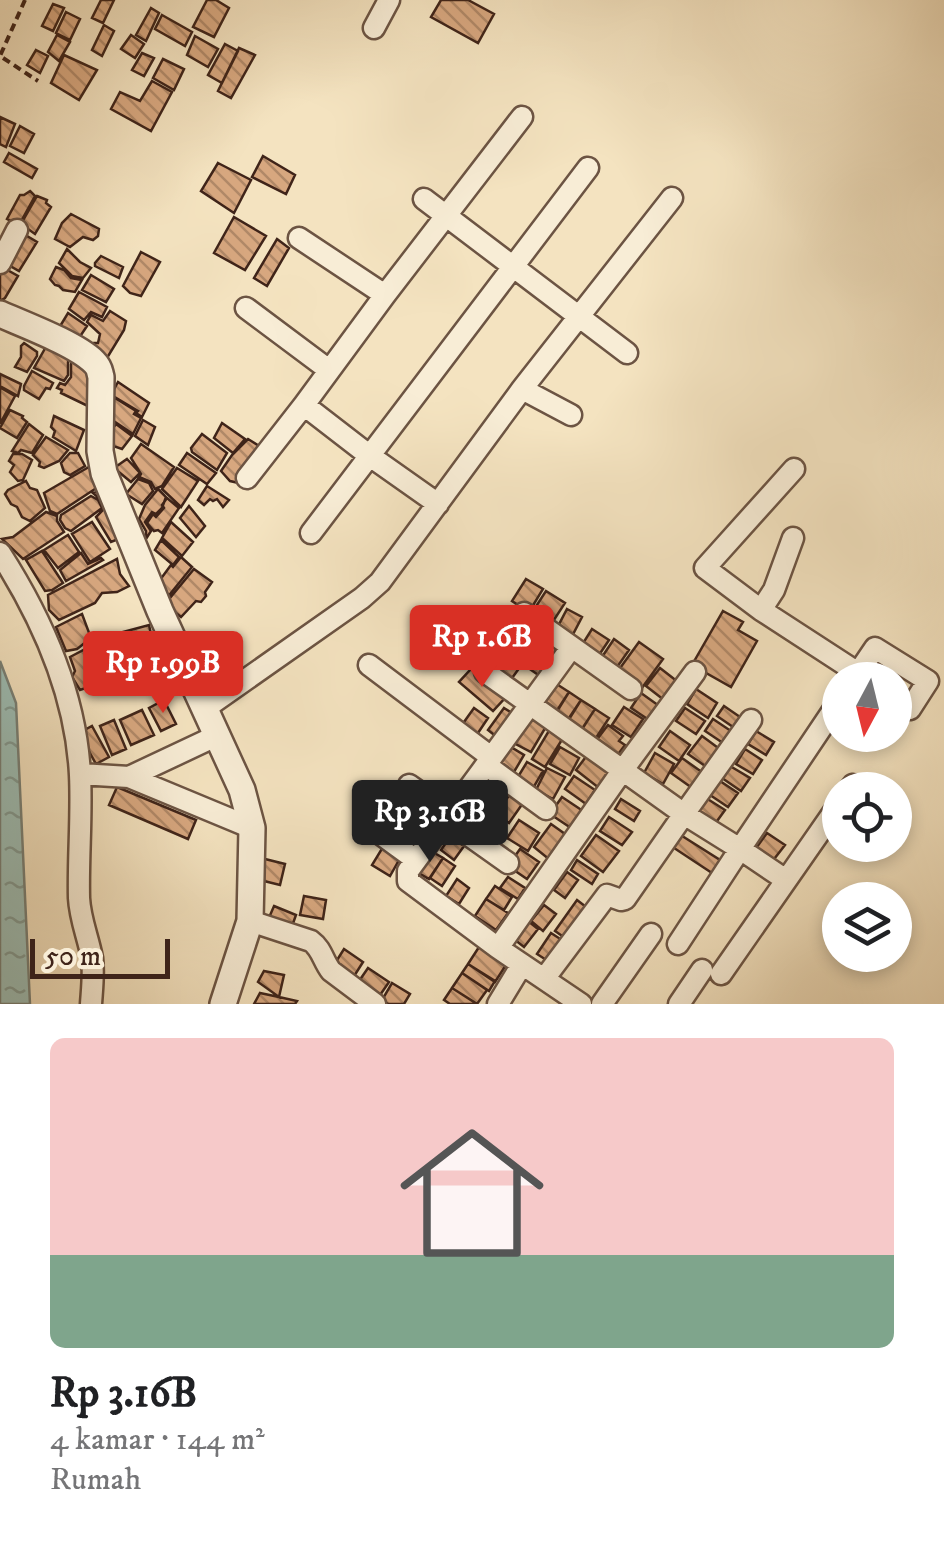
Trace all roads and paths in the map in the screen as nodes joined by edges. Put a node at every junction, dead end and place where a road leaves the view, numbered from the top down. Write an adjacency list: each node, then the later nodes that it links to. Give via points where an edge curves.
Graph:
1 (26, 0): 4 (path, via 0,56)
2 (389, 0): 3 (street)
3 (374, 28)
4 (38, 81)
5 (522, 117): 9 (street)
6 (588, 168): 13 (street)
7 (672, 198): 17 (street)
8 (424, 200): 9 (street)
9 (446, 216): 13 (street); 14 (street)
10 (17, 230): 12 (street)
11 (299, 238): 14 (street)
12 (0, 263)
13 (513, 267): 17 (street); 23 (street)
14 (385, 295): 19 (street)
15 (246, 308): 19 (street)
16 (0, 314): 43 (street, via 99,368 104,472)
17 (579, 316): 18 (street); 20 (street)
18 (627, 353)
19 (329, 370): 21 (street)
20 (522, 389): 22 (street); 26 (street)
21 (304, 405): 23 (street); 25 (street)
22 (571, 415)
23 (370, 456): 26 (street); 27 (street)
24 (794, 469): 30 (street, via 705,568)
25 (246, 478)
26 (438, 504): 43 (street, via 362,598)
27 (311, 534)
28 (794, 538): 30 (street)
29 (0, 553): 49 (street, via 55,658)
30 (760, 610): 33 (street)
31 (524, 613): 32 (street)
32 (571, 648): 40 (street); 41 (street)
33 (836, 662)
34 (866, 662): 35 (street, via 875,648)
35 (897, 662)
36 (369, 664): 47 (street)
37 (912, 671): 42 (street, via 928,681)
38 (484, 672): 41 (street)
39 (695, 672): 48 (street)
40 (630, 689)
41 (530, 705): 47 (street); 48 (street)
42 (912, 706)
43 (204, 709): 46 (street)
44 (751, 720): 53 (street)
45 (822, 727): 58 (street)
46 (216, 736): 50 (street); 55 (street)
47 (488, 761): 52 (street); 54 (street)
48 (622, 771): 53 (street); 65 (street)
49 (80, 774): 50 (street); 68 (street, via 79,900 92,960)
50 (129, 778): 55 (street)
51 (409, 784): 54 (street)
52 (546, 808)
53 (684, 814): 58 (street); 67 (street, via 624,899 607,895)
54 (448, 816): 59 (street); 60 (street)
55 (252, 828): 62 (street)
56 (822, 829): 61 (street)
57 (379, 832): 59 (street)
58 (740, 849): 61 (street); 64 (street)
59 (416, 860): 65 (street, via 408,881)
60 (508, 864)
61 (786, 880): 74 (street)
62 (250, 921): 69 (street); 70 (street, via 318,945 331,971)
63 (651, 934): 73 (street)
64 (678, 944)
65 (498, 948): 66 (street)
66 (522, 966): 67 (street); 71 (street)
67 (544, 979): 72 (street)
68 (91, 1004)
69 (223, 1004)
70 (375, 1004)
71 (498, 1004)
72 (581, 1004)
73 (602, 1004)
74 (679, 1004)

